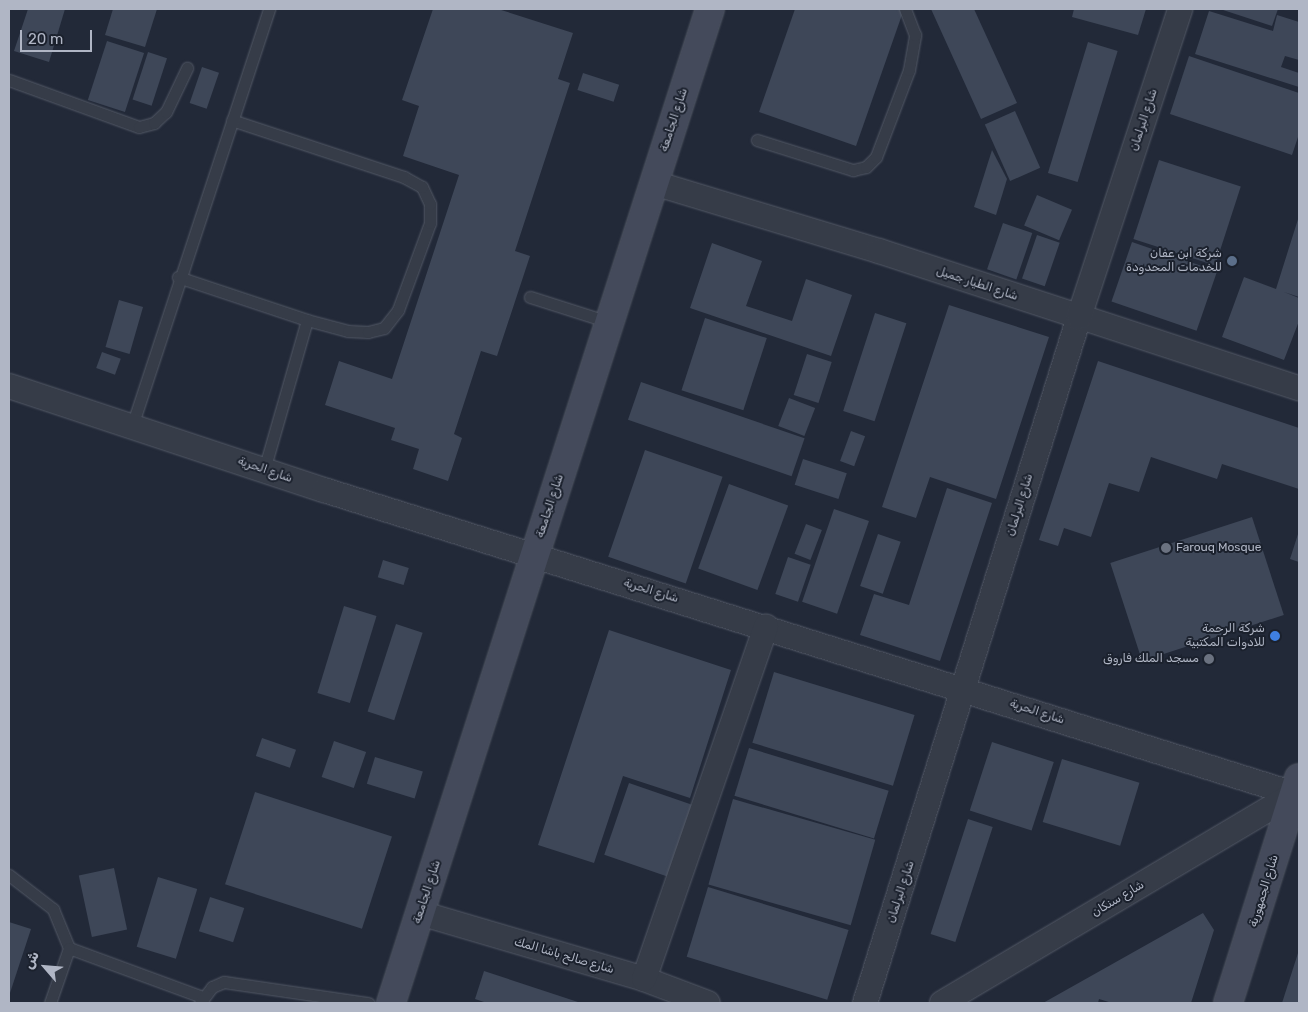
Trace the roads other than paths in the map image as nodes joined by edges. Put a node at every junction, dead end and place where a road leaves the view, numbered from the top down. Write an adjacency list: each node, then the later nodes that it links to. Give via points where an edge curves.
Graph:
1 (269, 9): 7 (lane)
2 (710, 9): 9 (main road, شارع الجامعة)
3 (905, 9): 8 (lane, via 915,34 909,70 876,157 866,167 853,170)
4 (1180, 9): 12 (street, شارع البرلمان)
5 (187, 68): 6 (lane, via 166,112 154,123 140,127)
6 (9, 80)
7 (232, 120): 10 (lane); 13 (lane, via 404,177 422,187 430,204 430,223 398,310 384,328 368,332 348,331)
8 (757, 140)
9 (654, 183): 12 (street, شارع الطيار جميل, via 879,251); 14 (main road, شارع الجامعة)
10 (178, 277): 13 (lane); 17 (lane)
11 (530, 297): 14 (lane)
12 (1079, 317): 16 (street, شارع الطيار جميل); 21 (street, شارع البرلمان)
13 (308, 320): 18 (lane)
14 (609, 322): 19 (main road, شارع الجامعة)
15 (9, 386): 17 (street, شارع الحرية)
16 (1299, 388)
17 (132, 426): 18 (street, شارع الحرية)
18 (264, 470): 19 (street, شارع الحرية)
19 (534, 555): 20 (street, شارع الحرية); 24 (main road, شارع الجامعة)
20 (766, 627): 21 (street, شارع الحرية); 26 (street)
21 (963, 689): 22 (street, شارع الحرية); 32 (street, شارع البرلمان)
22 (1298, 788): 33 (street, شارع سنكان); 34 (main road, شارع الجمهورية)
23 (9, 875): 25 (lane, via 53,909)
24 (420, 913): 26 (street, شارع صالح باشا المك); 30 (main road, شارع الجامعة)
25 (69, 948): 27 (lane); 28 (lane)
26 (644, 979): 31 (street, شارع صالح باشا المك)
27 (201, 1000): 29 (lane, via 224,982)
28 (50, 1003)
29 (368, 1003)
30 (391, 1003)
31 (708, 1003)
32 (865, 1003)
33 (942, 1003)
34 (1228, 1003)

